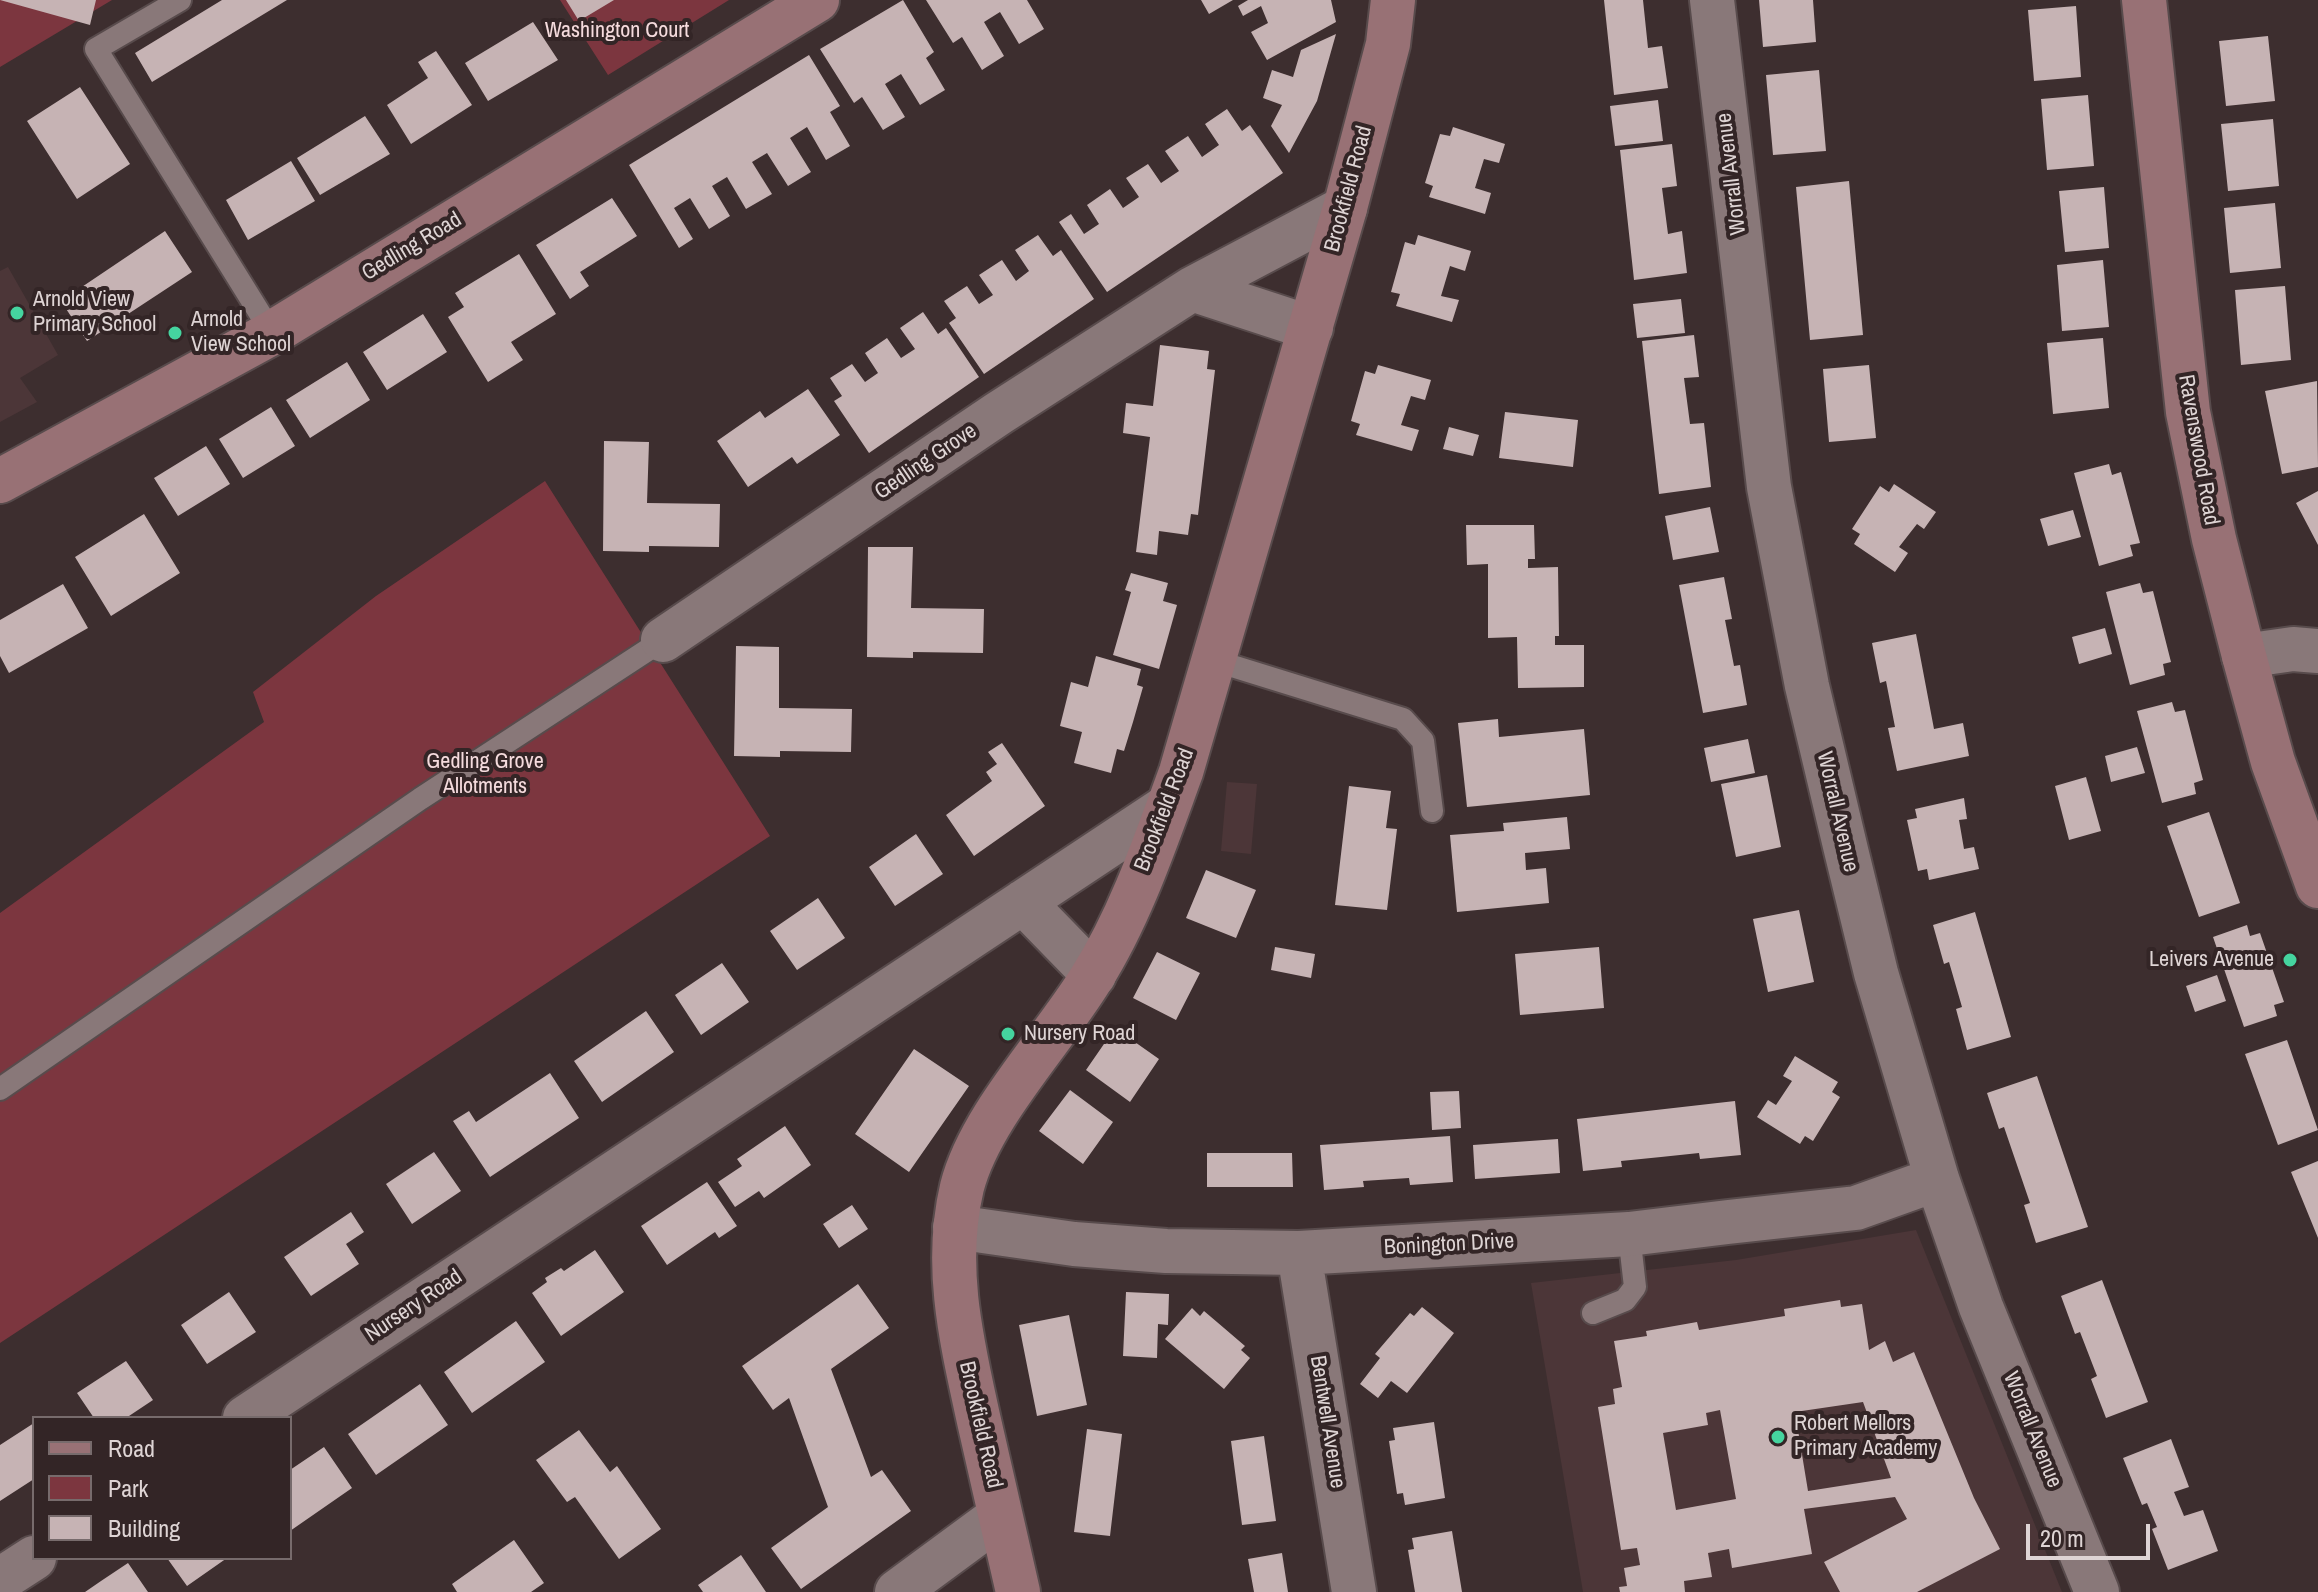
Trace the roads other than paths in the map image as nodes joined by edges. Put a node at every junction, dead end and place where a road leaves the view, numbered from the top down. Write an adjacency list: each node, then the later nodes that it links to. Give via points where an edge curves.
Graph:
1 (180, 0): 9 (lane, via 96,49)
2 (817, 0): 9 (street, Gedling Road)
3 (1393, 0): 6 (street, Brookfield Road, via 1388,44)
4 (1712, 0): 21 (street, Worrall Avenue, via 1772,503 1807,686 1876,973)
5 (2144, 0): 13 (street, Ravenswood Road, via 2188,412)
6 (1345, 208): 7 (street, Gedling Grove); 8 (street, Brookfield Road)
7 (1192, 289): 8 (street); 11 (street, Gedling Grove)
8 (1311, 328): 14 (street, Brookfield Road)
9 (272, 333): 10 (street, Gedling Road)
10 (0, 481)
11 (663, 640): 20 (lane, via 420,799)
12 (2318, 651): 13 (street)
13 (2244, 656): 17 (street, Ravenswood Road, via 2273,762)
14 (1216, 661): 15 (street, Brookfield Road); 16 (lane, via 1403,719 1423,741)
15 (1168, 806): 18 (street, Nursery Road); 19 (street, Brookfield Road)
16 (1432, 811)
17 (2318, 886)
18 (1023, 902): 19 (street); 26 (street, Nursery Road)
19 (1094, 975): 22 (street, Brookfield Road, via 981,1139)
20 (0, 1089)
21 (1937, 1179): 23 (street, Bonington Drive, via 1856,1208); 33 (street, Worrall Avenue, via 1981,1307)
22 (955, 1227): 24 (street, Bonington Drive, via 1166,1251); 27 (street, Brookfield Road, via 952,1281)
23 (1629, 1234): 24 (street, Bonington Drive); 25 (lane, via 1635,1287 1625,1300)
24 (1299, 1253): 32 (street, Bentwell Avenue)
25 (1593, 1313)
26 (248, 1416)
27 (1000, 1516): 30 (street); 31 (street, Brookfield Road)
28 (32, 1559): 29 (street)
29 (0, 1580)
30 (911, 1587)
31 (1018, 1592)
32 (1354, 1592)
33 (2097, 1592)

